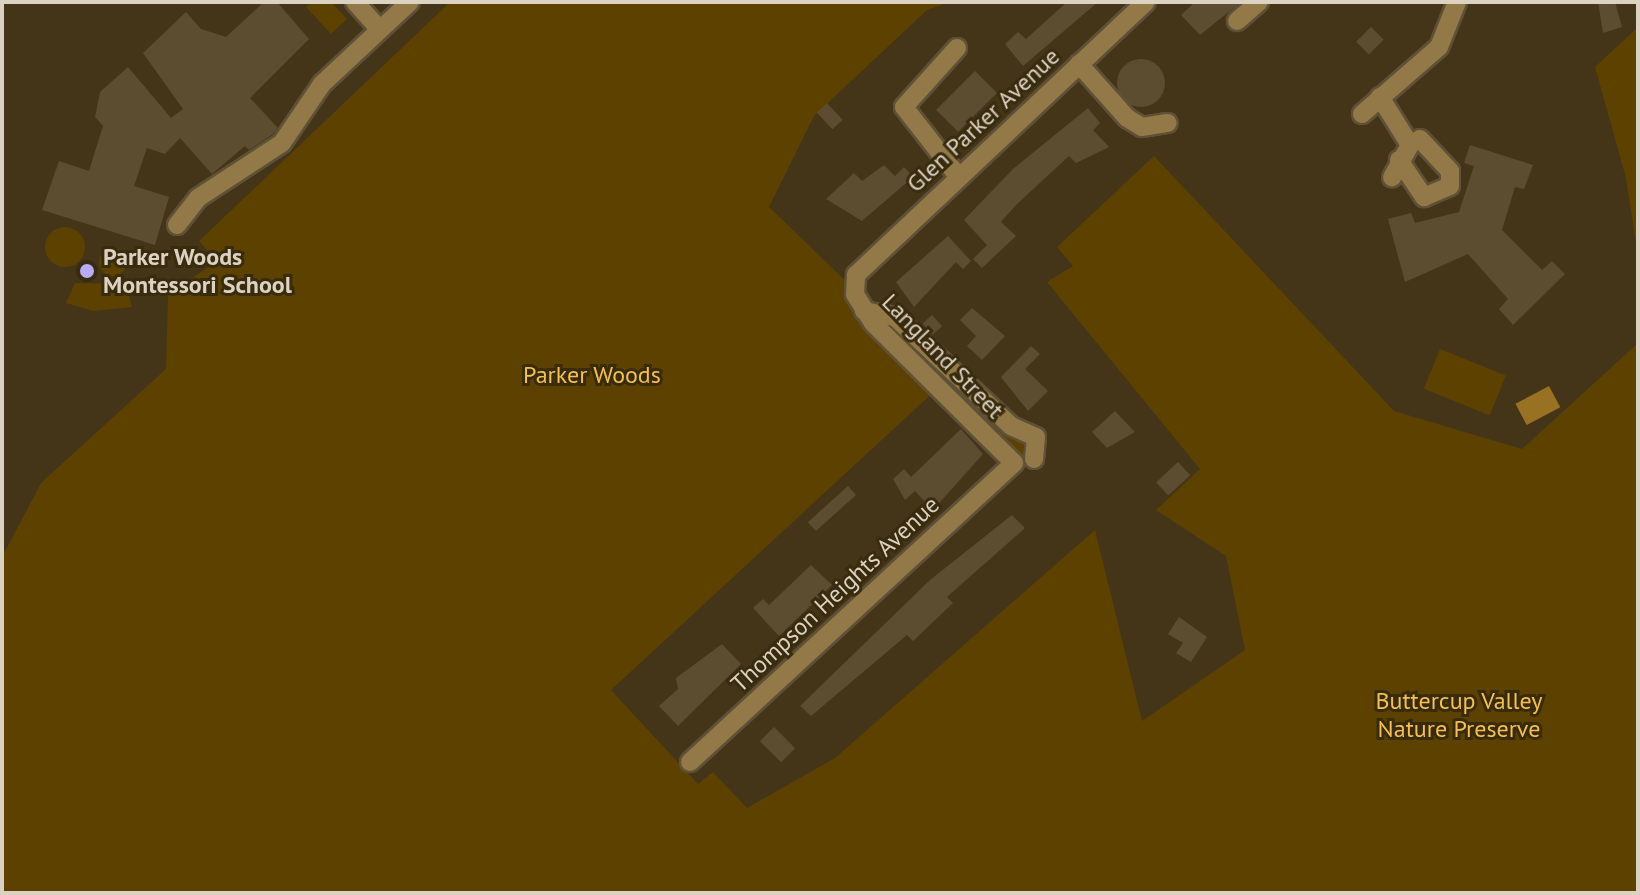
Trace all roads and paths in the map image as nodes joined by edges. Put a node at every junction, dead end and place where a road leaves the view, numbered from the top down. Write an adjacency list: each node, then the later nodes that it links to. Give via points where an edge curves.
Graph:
1 (355, 2): 7 (street)
2 (1146, 2): 9 (street, Glen Parker Avenue)
3 (1259, 2): 6 (street)
4 (1457, 2): 10 (street, via 1439,47)
5 (404, 4): 7 (street)
6 (1237, 21)
7 (379, 29): 15 (street, via 322,84 282,143 198,198)
8 (957, 48): 14 (street, via 904,107)
9 (1079, 64): 12 (street, via 1127,118 1142,127); 14 (street, Glen Parker Avenue)
10 (1380, 97): 11 (street); 13 (street, via 1405,155)
11 (1362, 114)
12 (1168, 123)
13 (1439, 134)
14 (958, 176): 16 (street, Glen Parker Avenue)
15 (177, 225)
16 (856, 275): 17 (street, Langland Street)
17 (864, 311): 18 (street, via 906,326 1011,426 1036,437); 19 (street, Langland Street)
18 (1034, 459)
19 (1014, 463): 20 (street, Thompson Heights Avenue)
20 (690, 762)

